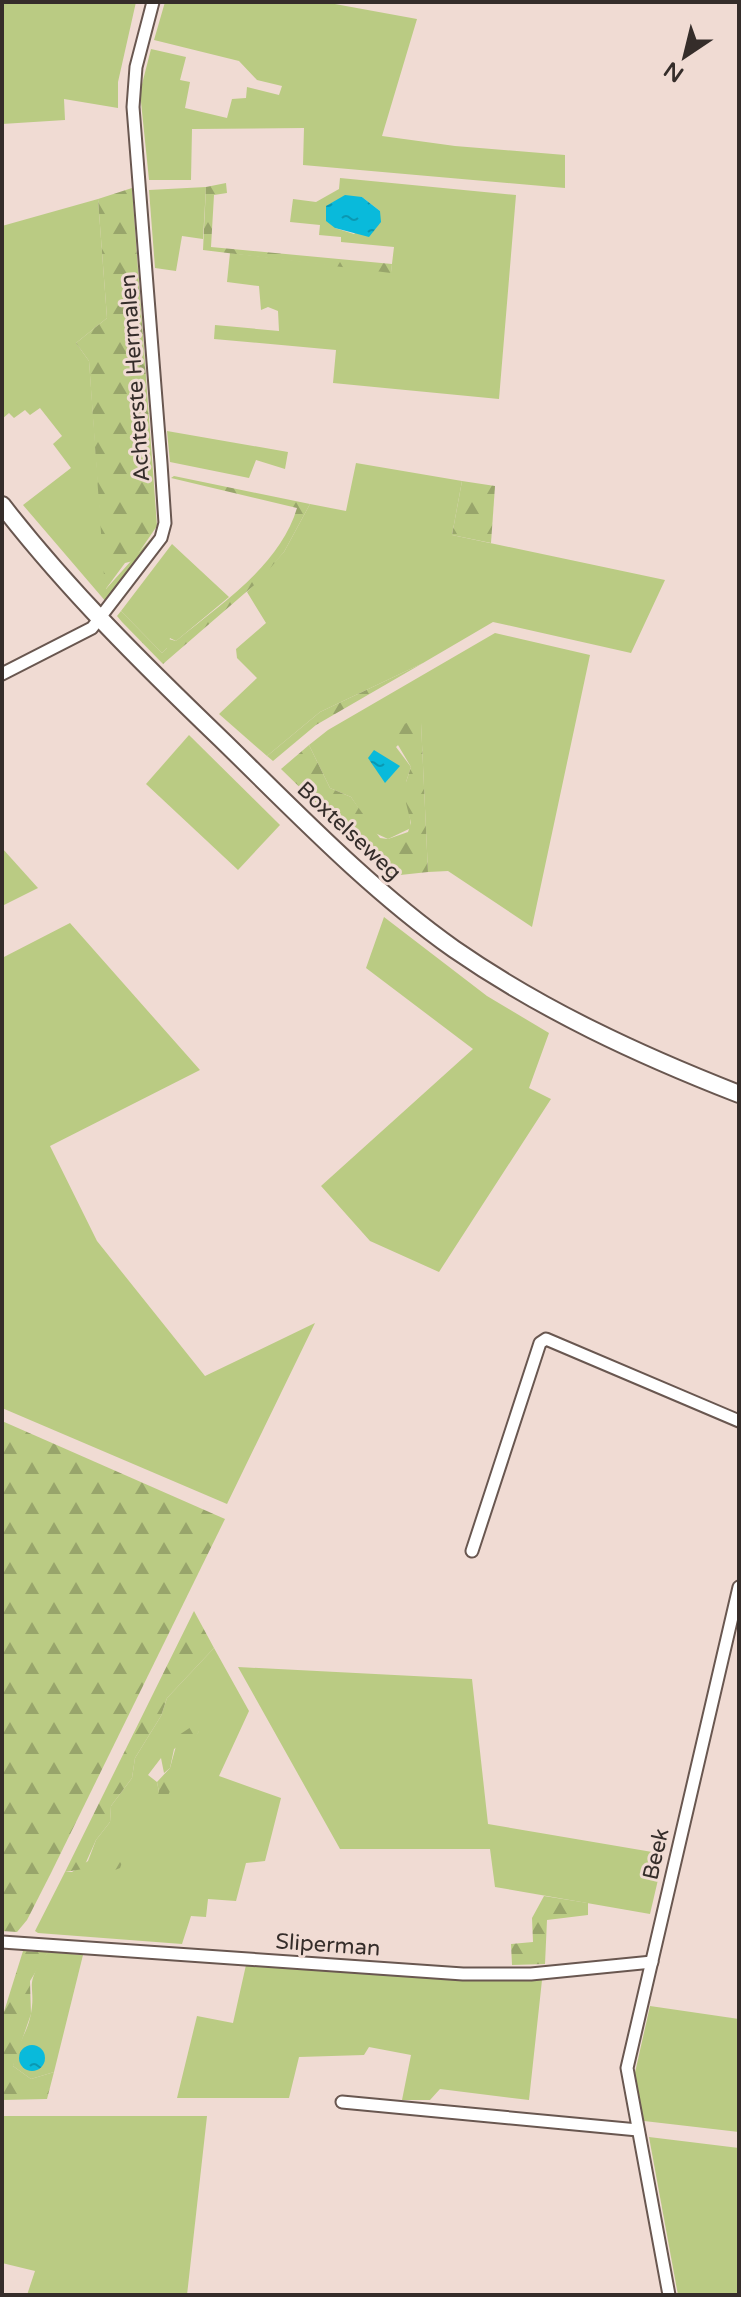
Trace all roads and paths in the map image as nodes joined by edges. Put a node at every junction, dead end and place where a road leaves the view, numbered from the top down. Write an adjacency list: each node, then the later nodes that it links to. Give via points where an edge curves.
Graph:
1 (153, 2): 3 (street, Achterste Hermalen, via 136,67 133,107 165,523 156,550)
2 (2, 505): 3 (main road, Boxtelseweg)
3 (99, 621): 4 (street, Achterste Hermalen, via 83,635); 5 (main road, Boxtelseweg, via 331,847 453,948 609,1039)
4 (2, 674)
5 (739, 1094)
6 (739, 1421): 7 (street, via 546,1339 540,1343)
7 (472, 1551)
8 (739, 1587): 10 (street, Beek)
9 (2, 1942): 10 (street, Sliperman, via 463,1974 531,1974)
10 (652, 1962): 12 (street, Beek, via 627,2068)
11 (342, 2102): 12 (street)
12 (638, 2130): 13 (street, Beek)
13 (669, 2295)

